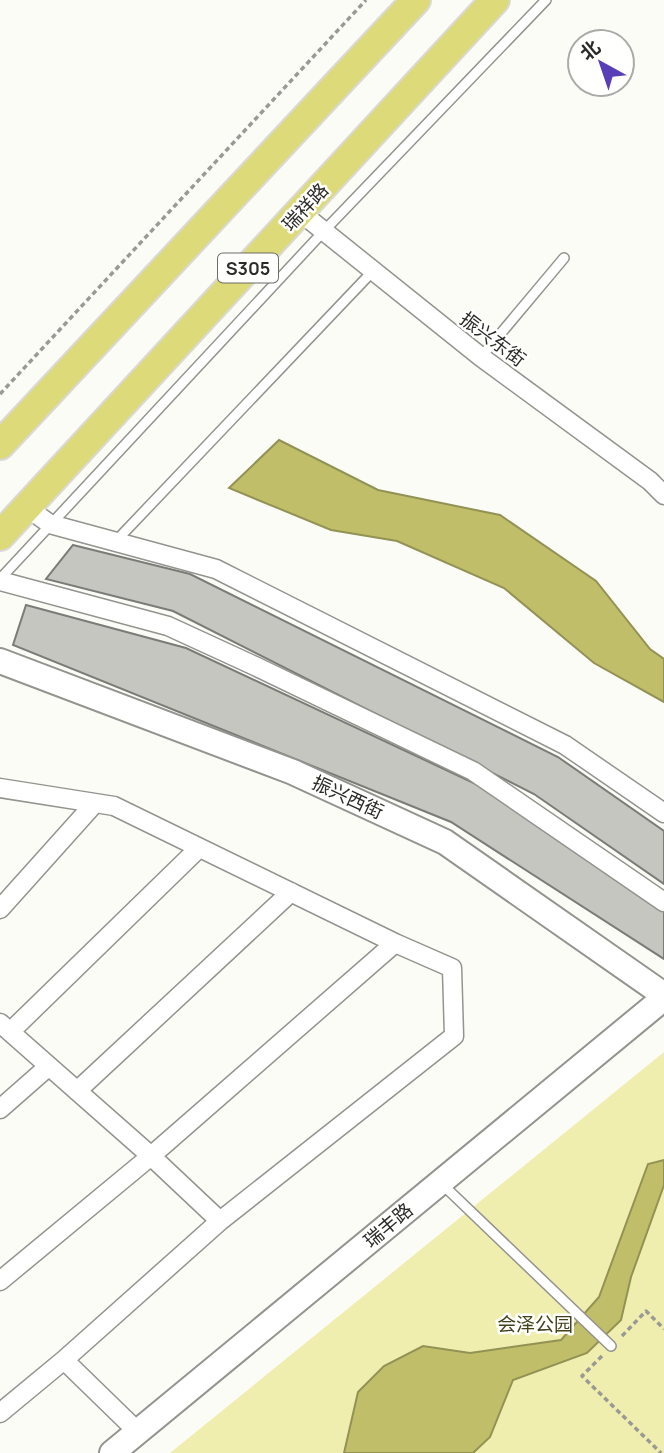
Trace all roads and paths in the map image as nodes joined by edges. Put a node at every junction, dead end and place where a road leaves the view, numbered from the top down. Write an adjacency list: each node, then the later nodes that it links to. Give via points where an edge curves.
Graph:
1 (366, 0): 10 (path)
2 (416, 0): 11 (main road, S305)
3 (495, 0): 5 (main road, 瑞祥路 / S305)
4 (546, 0): 6 (lane)
5 (300, 212): 6 (street, 振兴东街); 13 (main road, 瑞祥路 / S305)
6 (323, 232): 8 (street, 振兴东街); 14 (lane)
7 (564, 258): 9 (lane)
8 (372, 272): 9 (street, 振兴东街); 16 (lane)
9 (481, 356): 12 (street, 振兴东街)
10 (0, 394)
11 (0, 445)
12 (664, 495)
13 (26, 507): 14 (street); 15 (main road, 瑞祥路 / S305)
14 (50, 524): 16 (street); 17 (lane)
15 (0, 536)
16 (115, 542): 21 (street, via 216,569 565,744)
17 (0, 580): 24 (street, via 168,626 473,771)
18 (0, 661): 27 (street, 振兴西街, via 293,772 445,842)
19 (0, 788): 20 (street)
20 (95, 803): 22 (street, via 114,806); 25 (street)
21 (664, 813)
22 (200, 848): 23 (street); 28 (street)
23 (291, 892): 26 (street); 30 (street)
24 (664, 902)
25 (0, 909)
26 (395, 943): 32 (street); 34 (street, via 452,968 454,1036)
27 (664, 996): 33 (street, 瑞丰路)
28 (5, 1028): 29 (street)
29 (49, 1066): 30 (street); 31 (street)
30 (77, 1091): 32 (street)
31 (0, 1109)
32 (151, 1156): 34 (street); 35 (street)
33 (440, 1182): 37 (lane); 40 (street, 瑞丰路)
34 (220, 1221): 38 (street)
35 (0, 1281)
36 (664, 1329): 37 (path, via 646,1311)
37 (611, 1346): 42 (path, via 582,1376)
38 (64, 1360): 39 (street); 40 (street)
39 (0, 1413)
40 (138, 1432): 41 (street, 瑞丰路)
41 (112, 1453)
42 (661, 1453)

